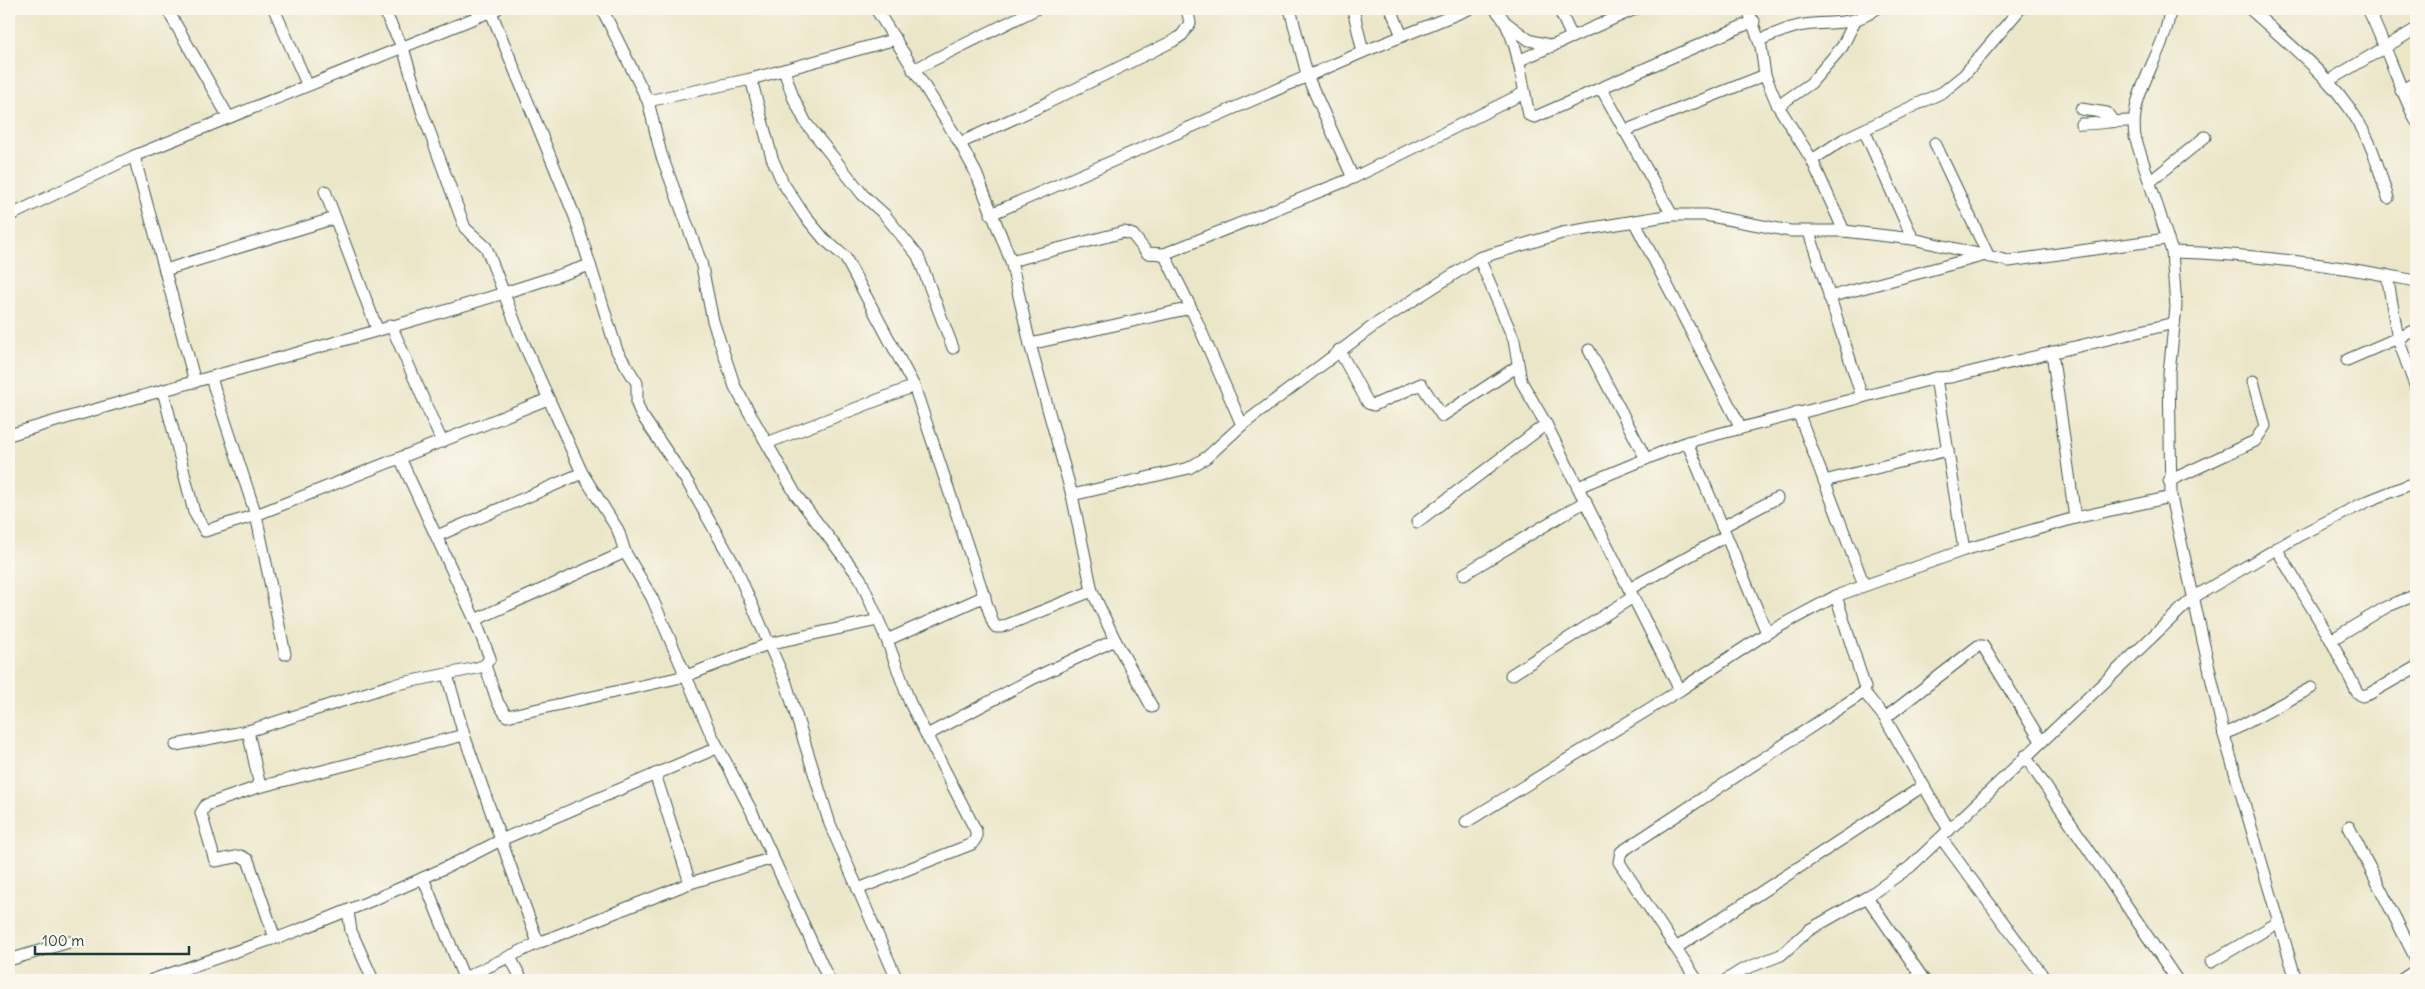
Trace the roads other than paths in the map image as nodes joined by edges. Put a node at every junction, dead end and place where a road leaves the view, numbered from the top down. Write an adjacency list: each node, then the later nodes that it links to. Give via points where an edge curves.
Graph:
1 (167, 9): 49 (street)
2 (274, 9): 42 (street)
3 (383, 9): 32 (street)
4 (602, 9): 46 (street)
5 (1036, 9): 36 (street)
6 (1187, 9): 57 (street, via 1190,23 1182,36 1174,41)
7 (1290, 9): 38 (street)
8 (1353, 9): 33 (street)
9 (1391, 9): 26 (street)
10 (1469, 9): 26 (street)
11 (1495, 9): 23 (street)
12 (1559, 9): 27 (street)
13 (1634, 9): 27 (street)
14 (1748, 9): 24 (street)
15 (2020, 9): 54 (street, via 1964,76 1943,92)
16 (2170, 9): 51 (street, via 2168,26 2136,103)
17 (2250, 9): 40 (street)
18 (2368, 9): 30 (street)
19 (494, 10): 32 (street); 79 (street)
20 (879, 10): 28 (street)
21 (1869, 11): 22 (street)
22 (1856, 21): 29 (street, via 1803,25); 47 (street, via 1842,46 1811,83)
23 (1505, 22): 31 (street, via 1529,40); 34 (street)
24 (1754, 22): 29 (street); 43 (street)
25 (2416, 29): 30 (street)
26 (1402, 36): 33 (street)
27 (1572, 37): 31 (street)
28 (896, 38): 35 (street); 36 (street)
29 (1759, 40): 37 (street)
30 (2386, 45): 40 (street); 44 (street)
31 (1553, 46): 34 (street)
32 (403, 48): 42 (street); 83 (street, via 422,111 465,228 486,247)
33 (1363, 52): 38 (street)
34 (1518, 61): 45 (street)
35 (784, 70): 39 (street); 92 (street, via 806,123 863,195 884,214 918,256)
36 (913, 70): 57 (street)
37 (1765, 75): 47 (street); 55 (street)
38 (1308, 78): 61 (street); 65 (street)
39 (750, 79): 46 (street); 102 (street, via 772,158 783,184 824,238 846,257)
40 (2328, 81): 64 (street, via 2366,136)
41 (2416, 82): 44 (street)
42 (307, 84): 49 (street)
43 (1602, 88): 45 (street, via 1535,117 1529,115); 55 (street)
44 (2401, 91): 52 (street)
45 (1524, 93): 61 (street)
46 (648, 101): 114 (street, via 661,154 701,262 713,321 735,387)
47 (1778, 106): 60 (street)
48 (2081, 109): 50 (street, via 2107,113)
49 (228, 116): 59 (street)
50 (2112, 120): 51 (street); 53 (street, via 2104,124)
51 (2133, 121): 62 (street, via 2135,137)
52 (2416, 121)
53 (2081, 124)
54 (1864, 130): 60 (street); 72 (street)
55 (1624, 131): 66 (street)
56 (2205, 137): 62 (street)
57 (960, 143): 65 (street, via 976,173)
58 (1935, 143): 76 (street)
59 (134, 156): 67 (street); 80 (street)
60 (1812, 160): 70 (street)
61 (1353, 178): 75 (street)
62 (2151, 181): 73 (street)
63 (325, 191): 68 (street)
64 (2388, 198)
65 (991, 214): 78 (street)
66 (1672, 215): 69 (street); 71 (street, via 1705,215)
67 (9, 216)
68 (335, 218): 80 (street); 88 (street)
69 (1634, 221): 77 (street, via 1562,234); 110 (street)
70 (1844, 231): 71 (street); 72 (street)
71 (1808, 232): 84 (street)
72 (1913, 239): 76 (street)
73 (2166, 239): 74 (street); 76 (street, via 2009,261)
74 (2172, 252): 81 (street, via 2234,254); 86 (street)
75 (1164, 254): 78 (street, via 1147,253 1133,234 1124,232); 85 (street)
76 (1987, 257): 84 (street)
77 (1479, 258): 93 (street); 97 (street, via 1514,340)
78 (1011, 261): 91 (street)
79 (590, 265): 83 (street); 149 (street, via 617,351 637,383 637,404 641,414 728,550)
80 (165, 270): 101 (street)
81 (2387, 275): 82 (street); 90 (street)
82 (2416, 282)
83 (504, 294): 87 (street); 106 (street)
84 (1829, 297): 105 (street)
85 (1191, 308): 91 (street); 109 (street)
86 (2174, 323): 95 (street); 120 (street, via 2169,373)
87 (391, 325): 88 (street); 112 (street)
88 (377, 329): 98 (street)
89 (2416, 330): 90 (street)
90 (2398, 339): 96 (street); 103 (street)
91 (1030, 344): 123 (street)
92 (953, 348)
93 (1339, 350): 97 (street, via 1368,403 1374,405 1420,384 1442,416); 109 (street)
94 (1589, 350): 117 (street)
95 (2052, 352): 99 (street); 128 (street)
96 (2347, 360)
97 (1518, 366): 108 (street, via 1521,381)
98 (211, 378): 101 (street); 127 (street)
99 (1936, 378): 105 (street); 115 (street)
100 (2253, 381): 120 (street, via 2265,426 2262,434 2256,441)
101 (195, 382): 104 (street)
102 (914, 386): 114 (street); 140 (street)
103 (2416, 388)
104 (163, 391): 111 (street); 127 (street, via 194,512 205,531)
105 (1862, 398): 107 (street)
106 (548, 399): 112 (street); 118 (street)
107 (1798, 412): 110 (street); 119 (street)
108 (1546, 424): 122 (street); 129 (street)
109 (1242, 425): 123 (street, via 1207,457 1189,468)
110 (1741, 428): 113 (street)
111 (9, 435)
112 (442, 442): 116 (street)
113 (1686, 442): 117 (street); 130 (street)
114 (768, 443): 144 (street, via 803,506 860,578)
115 (1948, 450): 119 (street); 133 (street)
116 (400, 458): 127 (street); 131 (street)
117 (1646, 459): 122 (street)
118 (582, 473): 131 (street); 134 (street, via 618,530)
119 (1824, 481): 136 (street)
120 (2169, 481): 124 (street)
121 (2416, 482): 132 (street, via 2368,501)
122 (1578, 487): 126 (street)
123 (1072, 495): 137 (street)
124 (2171, 497): 128 (street); 142 (street)
125 (1777, 498): 130 (street)
126 (1586, 501): 135 (street); 138 (street)
127 (256, 515): 150 (street)
128 (2075, 518): 133 (street)
129 (1417, 522)
130 (1724, 531): 138 (street); 145 (street)
131 (437, 536): 143 (street)
132 (2276, 548): 142 (street); 148 (street)
133 (1964, 550): 136 (street)
134 (625, 552): 143 (street); 155 (street, via 652,598)
135 (1464, 574)
136 (1864, 585): 141 (street)
137 (1092, 591): 140 (street, via 1002,627 993,623); 147 (street)
138 (1631, 593): 154 (street); 157 (street)
139 (2416, 595): 148 (street, via 2388,606)
140 (985, 596): 146 (street)
141 (1836, 596): 145 (street); 158 (street)
142 (2194, 597): 164 (street, via 2210,683); 165 (street)
143 (475, 620): 151 (street, via 490,658)
144 (878, 620): 146 (street); 149 (street)
145 (1767, 633): 157 (street)
146 (887, 640): 163 (street, via 910,703)
147 (1115, 640): 159 (street); 163 (street, via 1034,678)
148 (2331, 640): 152 (street, via 2356,692 2362,696)
149 (768, 644): 155 (street); 179 (street, via 786,683 825,810)
150 (285, 654)
151 (485, 665): 153 (street); 155 (street, via 498,703 508,716)
152 (2416, 668)
153 (446, 675): 161 (street, via 392,685); 162 (street)
154 (1511, 675)
155 (686, 676): 167 (street)
156 (2311, 688): 164 (street)
157 (1680, 690): 172 (street)
158 (1864, 692): 160 (street); 186 (street, via 1621,852 1619,862)
159 (1152, 707)
160 (1885, 718): 165 (street, via 1982,646); 170 (street)
161 (248, 731): 166 (street); 171 (street, via 259,775)
162 (464, 735): 171 (street); 175 (street)
163 (927, 735): 179 (street, via 976,831 976,838 972,844)
164 (2224, 735): 182 (street)
165 (2041, 741): 168 (street)
166 (176, 745)
167 (718, 748): 169 (street); 176 (street)
168 (2026, 756): 174 (street); 202 (street)
169 (656, 774): 175 (street); 178 (street)
170 (1924, 786): 174 (street); 186 (street)
171 (255, 788): 183 (street, via 206,805 201,813 215,861 241,856 248,860)
172 (1466, 822)
173 (2348, 827): 188 (street)
174 (1945, 834): 180 (street, via 1910,867); 201 (street)
175 (501, 840): 177 (street); 185 (street)
176 (773, 858): 178 (street); 196 (street)
177 (423, 878): 181 (street); 192 (street)
178 (690, 883): 185 (street)
179 (858, 890): 197 (street)
180 (1867, 897): 199 (street, via 1809,930 1781,955); 200 (street)
181 (348, 911): 183 (street); 194 (street, via 351,931)
182 (2279, 922): 190 (street); 203 (street)
183 (275, 938): 193 (street)
184 (69, 942): 189 (street)
185 (538, 943): 187 (street)
186 (1676, 948): 198 (street)
187 (510, 957): 192 (street); 195 (street)
188 (2416, 959)
189 (9, 960)
190 (2211, 962)
191 (2416, 970): 204 (street)
192 (462, 979)
193 (152, 980)
194 (373, 980)
195 (522, 980)
196 (829, 980)
197 (897, 980)
198 (1697, 980)
199 (1726, 980)
200 (1924, 980)
201 (2046, 980)
202 (2177, 980)
203 (2296, 980)
204 (2401, 980)

